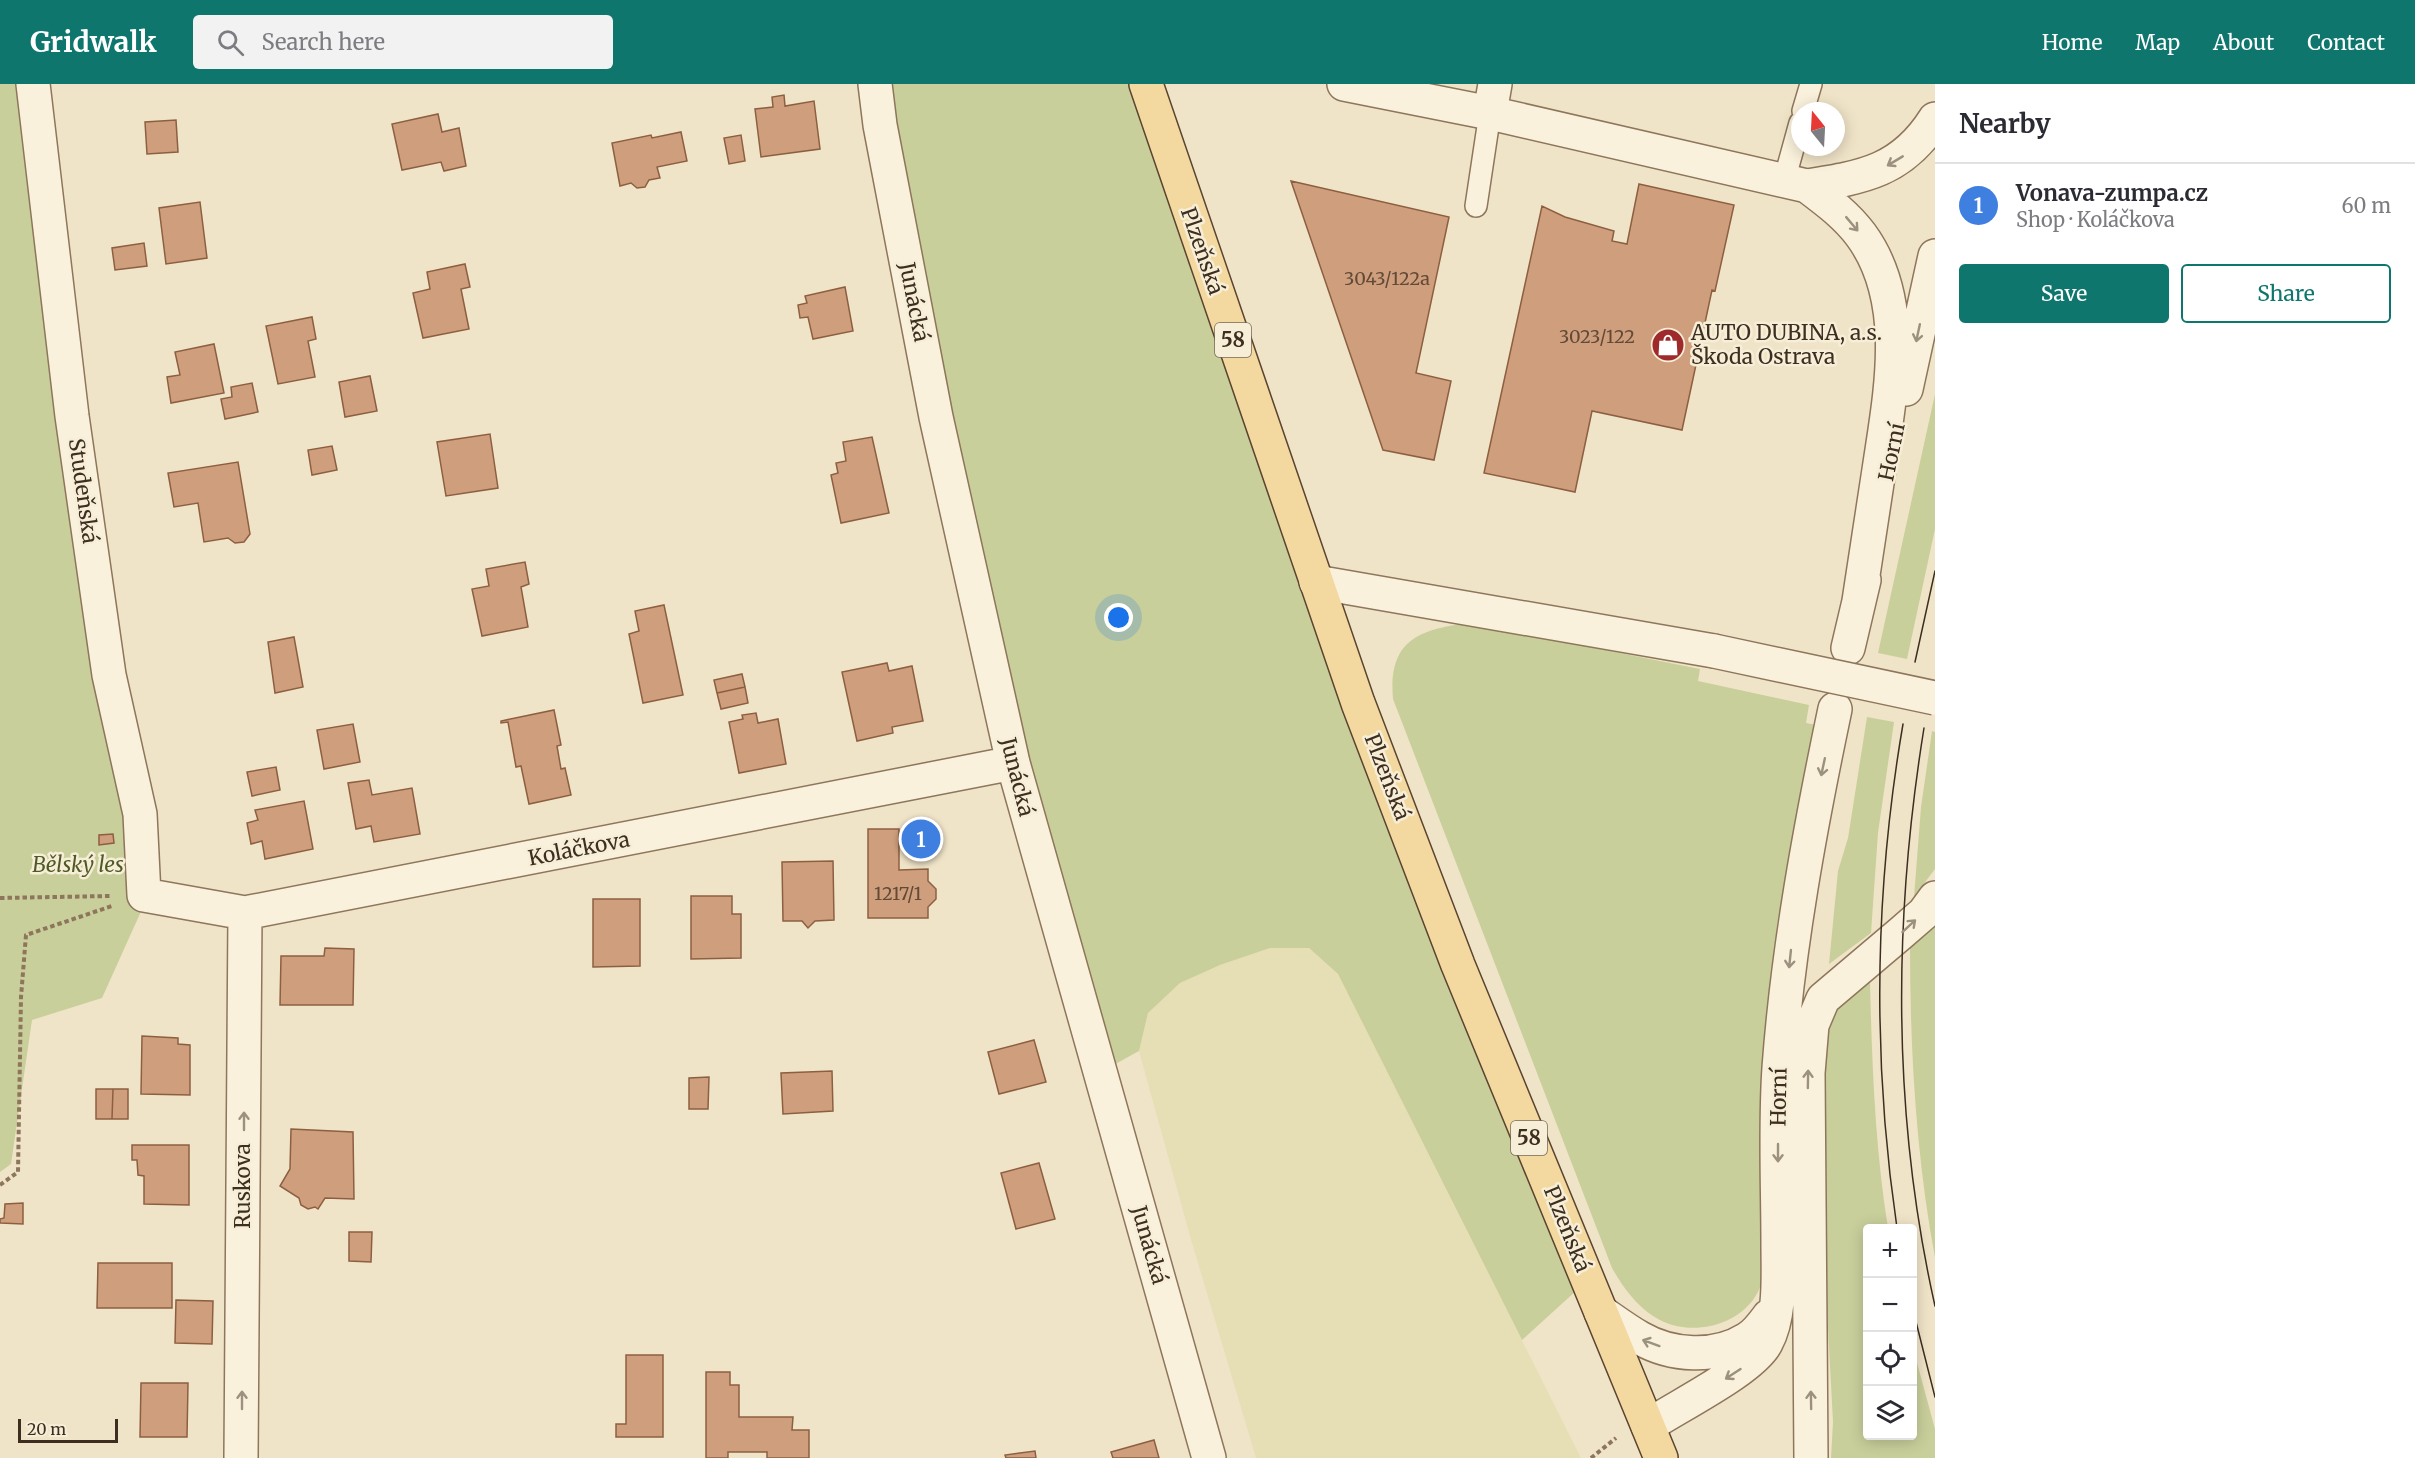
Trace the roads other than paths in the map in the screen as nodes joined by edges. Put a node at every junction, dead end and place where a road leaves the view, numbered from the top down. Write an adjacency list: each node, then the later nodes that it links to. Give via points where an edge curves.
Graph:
1 (33, 84): 19 (street, Studeňská, via 72,416 108,664 140,814)
2 (874, 84): 18 (street, Junácká, via 936,417)
3 (1146, 84): 13 (main road, Plzeňská / 58)
4 (1344, 84): 6 (street)
5 (1810, 84): 7 (lane)
6 (1493, 99): 10 (street); 11 (lane)
7 (1805, 102)
8 (1935, 119): 10 (street, one-way to 10, via 1922,140 1886,166 1848,180)
9 (1798, 156): 10 (lane)
10 (1796, 184): 14 (street, one-way to 14, via 1846,217 1862,237 1883,283 1889,309 1893,348 1891,391)
11 (1476, 206)
12 (1935, 256): 14 (street, Horní, one-way to 14)
13 (1316, 582): 16 (street, bridge, via 1714,651); 23 (main road, Plzeňská / 58, via 1458,965)
14 (1859, 601): 15 (street, Horní)
15 (1848, 648)
16 (1935, 698)
17 (1835, 709): 22 (street, Horní, one-way to 22, via 1788,978 1779,1070)
18 (1012, 763): 21 (street, Koláčkova); 26 (street, Junácká)
19 (144, 895): 21 (street, Koláčkova)
20 (1935, 898): 28 (street, one-way to 20, via 1808,1073 1812,1025 1822,999 1901,933)
21 (245, 913): 25 (street, Ruskova, one-way to 21)
22 (1775, 1307): 23 (street, one-way to 23, via 1747,1339 1701,1353 1677,1352 1642,1339); 24 (street, Horní, one-way to 24, via 1766,1345 1757,1355 1733,1374)
23 (1601, 1312): 24 (main road, Plzeňská / 58)
24 (1633, 1431): 27 (main road, Plzeňská / 58)
25 (242, 1458)
26 (1209, 1458)
27 (1661, 1458)
28 (1811, 1458)

